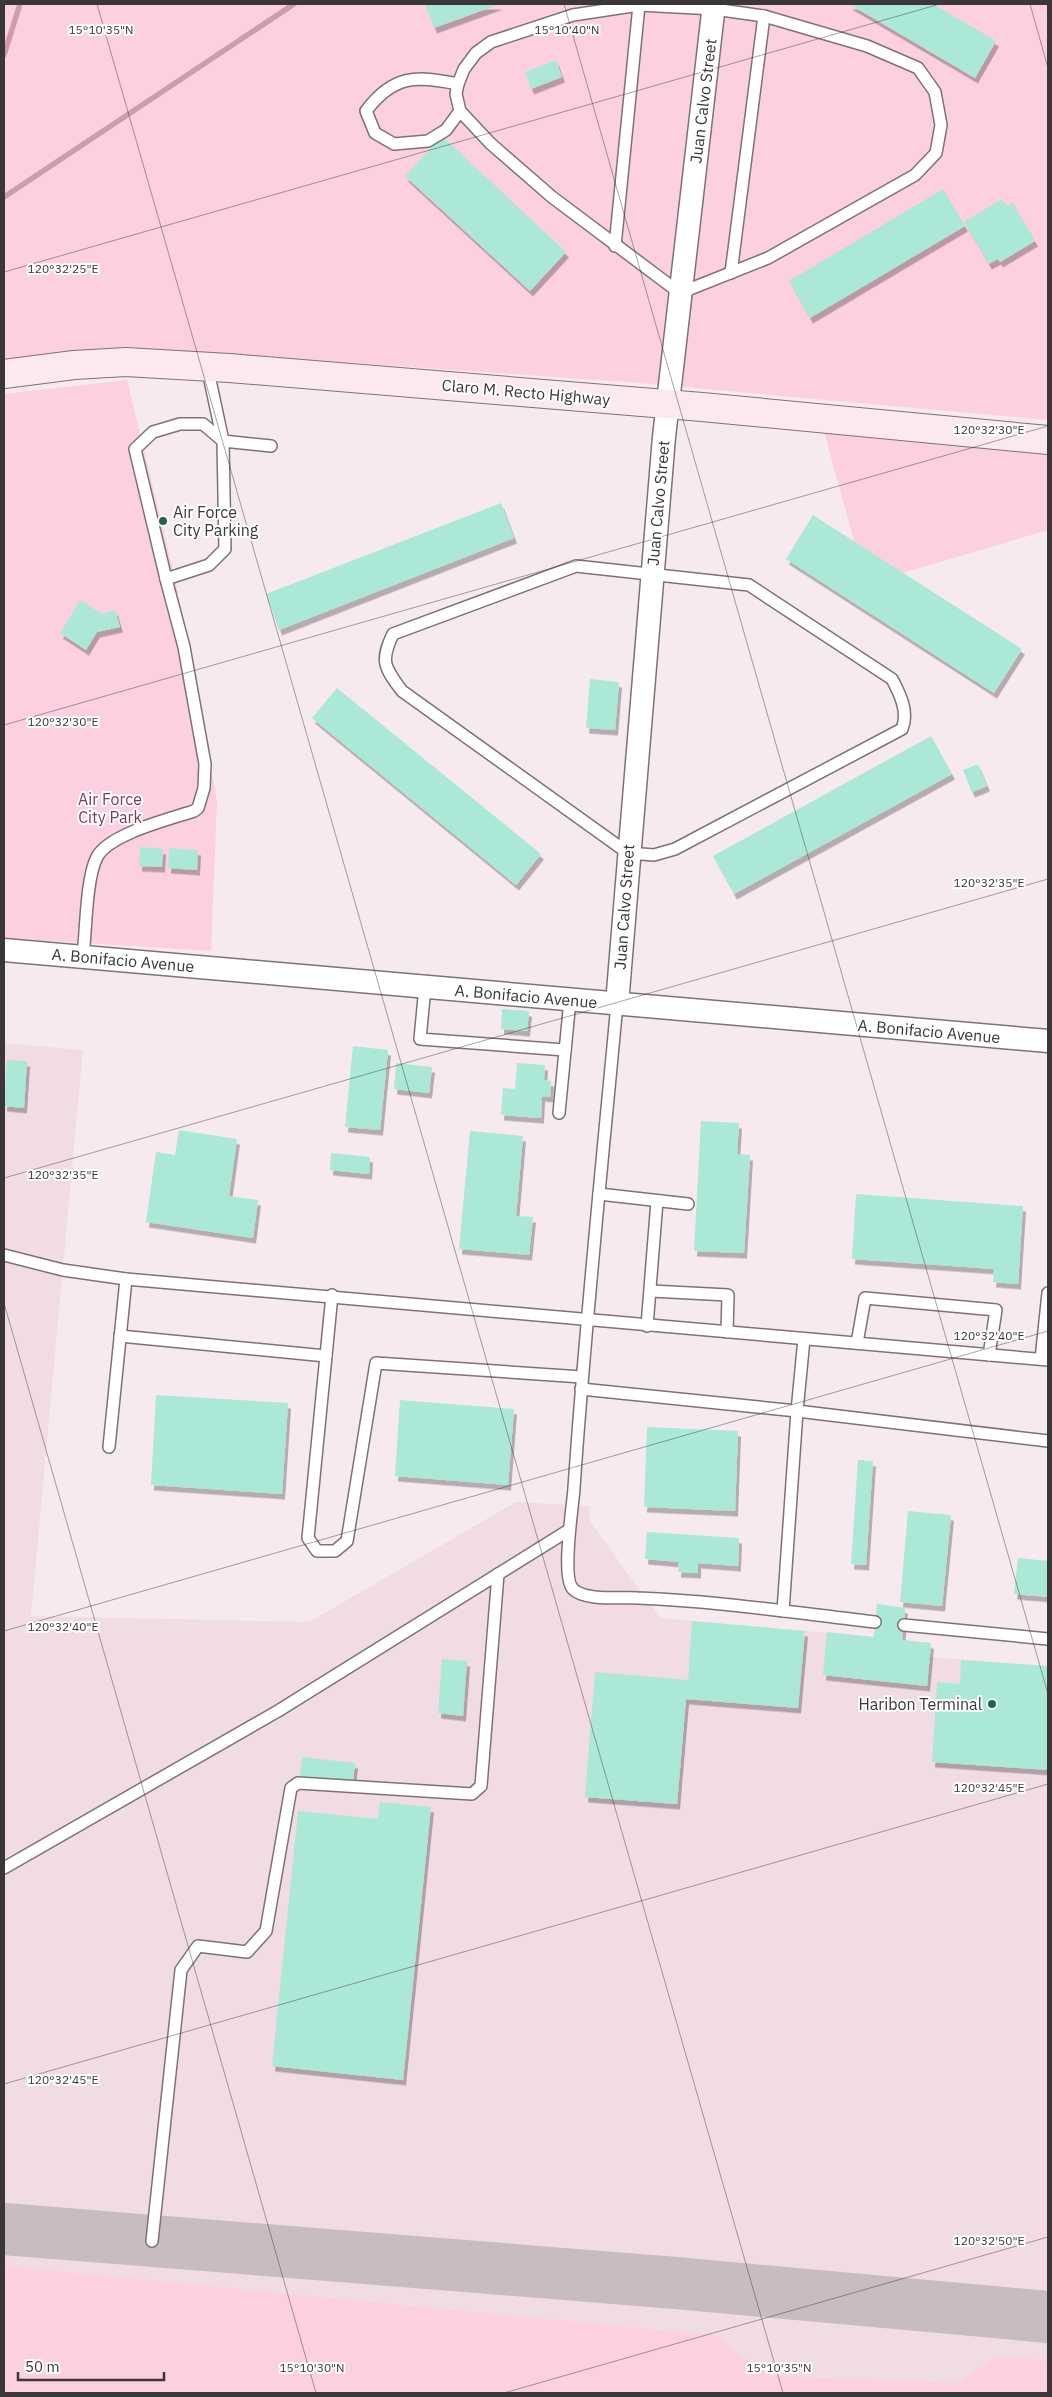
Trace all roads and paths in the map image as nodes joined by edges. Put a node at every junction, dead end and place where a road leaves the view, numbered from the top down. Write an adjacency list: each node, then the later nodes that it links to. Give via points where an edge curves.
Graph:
1 (639, 5): 2 (lane); 4 (lane, via 573,15 491,42 476,53); 6 (lane)
2 (714, 6): 3 (lane); 8 (street, Juan Calvo Street)
3 (764, 16): 7 (lane); 7 (lane, via 867,46 918,68 935,92 942,124 936,153 915,175 768,258)
4 (458, 84): 5 (lane, via 456,94); 5 (lane, via 436,79 405,80 389,86 366,111 375,133 394,144 428,141 446,130)
5 (460, 111): 6 (lane, via 490,143)
6 (615, 246): 8 (lane)
7 (732, 273): 8 (lane)
8 (680, 293): 11 (street, Juan Calvo Street)
9 (207, 366): 10 (main road, Claro M. Recto Highway, via 126,362); 11 (main road, Claro M. Recto Highway); 13 (lane)
10 (4, 374)
11 (668, 404): 12 (main road, Claro M. Recto Highway); 15 (street, Juan Calvo Street)
12 (1048, 440)
13 (223, 441): 14 (lane); 16 (lane, via 225,549 209,565); 16 (lane, via 203,424 180,424 153,432 135,449)
14 (271, 446)
15 (652, 574): 17 (street, Juan Calvo Street); 17 (lane, via 576,566 393,634 384,652 388,673 402,691); 17 (lane, via 749,585 892,679 900,693 905,722 902,729 675,849 654,855)
16 (166, 579): 19 (lane, via 195,700 205,764 204,788 194,811 115,840 97,856 91,881)
17 (628, 853): 22 (street, Juan Calvo Street)
18 (4, 950): 19 (street, A. Bonifacio Avenue)
19 (83, 957): 20 (street, A. Bonifacio Avenue)
20 (425, 987): 21 (street, A. Bonifacio Avenue); 24 (lane, via 420,1038)
21 (570, 1000): 22 (street, A. Bonifacio Avenue); 24 (lane)
22 (617, 1004): 23 (street, A. Bonifacio Avenue); 26 (lane)
23 (1048, 1041)
24 (565, 1050): 25 (lane)
25 (559, 1112)
26 (599, 1194): 27 (lane); 34 (lane)
27 (657, 1200): 28 (lane); 31 (lane)
28 (688, 1204)
29 (4, 1255): 30 (lane, via 63,1270)
30 (126, 1279): 33 (lane); 37 (lane)
31 (651, 1291): 35 (lane); 36 (lane, via 728,1295)
32 (1048, 1293): 42 (lane)
33 (332, 1295): 34 (lane); 41 (lane)
34 (588, 1320): 35 (lane); 43 (lane)
35 (647, 1326): 36 (lane)
36 (727, 1332): 38 (lane)
37 (120, 1336): 41 (lane); 47 (lane)
38 (804, 1339): 39 (lane); 45 (lane)
39 (857, 1343): 40 (lane); 40 (lane, via 865,1298 996,1310)
40 (989, 1355): 42 (lane)
41 (326, 1356): 43 (lane, via 308,1538 317,1551 335,1550 347,1541 376,1363)
42 (1044, 1359)
43 (582, 1377): 44 (lane)
44 (581, 1389): 45 (lane); 48 (lane)
45 (797, 1411): 46 (lane); 50 (lane)
46 (1048, 1441)
47 (109, 1447)
48 (570, 1530): 49 (lane); 50 (lane, via 568,1577 572,1588 583,1596 645,1598)
49 (498, 1574): 54 (lane, via 278,1711); 55 (lane, via 481,1786 472,1794 294,1785 266,1930 247,1952 198,1946 181,1970)
50 (783, 1611): 51 (lane)
51 (875, 1622)
52 (904, 1625): 53 (lane)
53 (1048, 1639)
54 (4, 1868)
55 (152, 2241)

